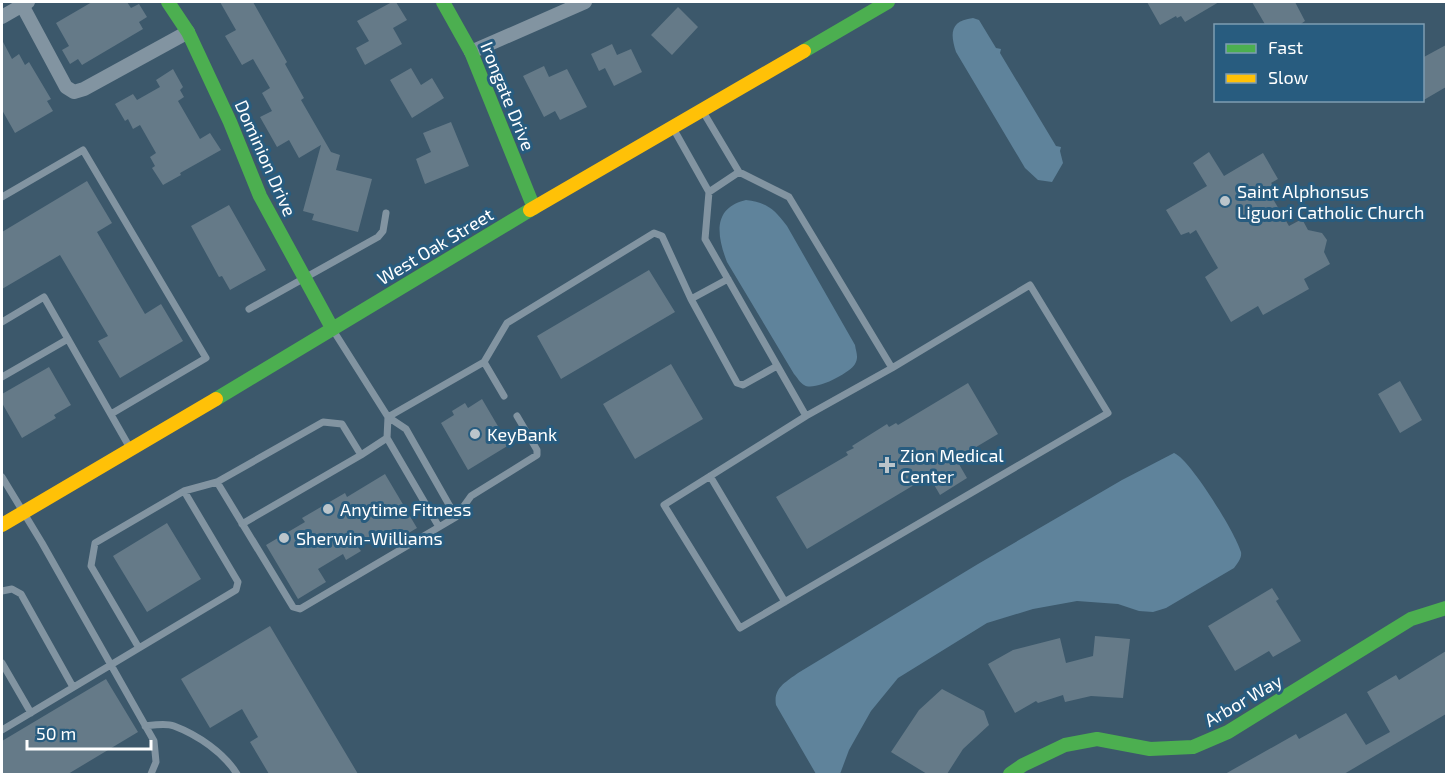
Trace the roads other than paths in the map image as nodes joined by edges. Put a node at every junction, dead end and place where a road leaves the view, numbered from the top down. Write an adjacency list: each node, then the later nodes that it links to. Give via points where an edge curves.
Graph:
1 (168, 2): 7 (street, Dominion Drive)
2 (443, 2): 8 (street, Irongate Drive)
3 (585, 2): 8 (street)
4 (888, 2): 9 (street, West Oak Street)
5 (25, 3): 6 (street); 7 (street, via 66,87 74,92)
6 (2, 17)
7 (188, 32): 16 (street, Dominion Drive, via 260,196)
8 (471, 52): 14 (street, Irongate Drive)
9 (702, 110): 10 (street, West Oak Street); 11 (lane)
10 (672, 128): 12 (lane); 14 (street, West Oak Street)
11 (739, 172): 12 (lane); 25 (lane, via 789,197)
12 (709, 192): 17 (lane, via 705,239)
13 (2, 197): 28 (lane, via 83,150 206,358)
14 (534, 208): 21 (street, West Oak Street)
15 (386, 213): 16 (lane, via 378,237)
16 (304, 277): 19 (lane); 21 (street, Dominion Drive)
17 (728, 279): 18 (lane); 24 (lane)
18 (691, 300): 23 (lane, via 662,236 654,233 507,323); 24 (lane, via 737,383 743,385)
19 (249, 309)
20 (2, 322): 22 (lane, via 44,297)
21 (332, 328): 31 (lane); 33 (street, West Oak Street)
22 (68, 339): 26 (lane); 28 (lane)
23 (484, 362): 27 (lane); 31 (lane)
24 (777, 366): 30 (lane)
25 (892, 368): 30 (lane); 45 (lane, via 1030,285 1108,413)
26 (2, 377)
27 (504, 396)
28 (111, 414): 33 (lane)
29 (517, 416): 40 (lane, via 537,455 471,496)
30 (806, 416): 36 (lane)
31 (388, 417): 32 (lane); 40 (lane, via 406,429)
32 (387, 438): 34 (lane); 43 (lane)
33 (131, 450): 39 (street, West Oak Street)
34 (361, 454): 37 (lane, via 342,424 323,422); 41 (lane)
35 (2, 477): 39 (lane)
36 (710, 477): 45 (lane); 45 (lane, via 664,505 740,628)
37 (217, 482): 38 (lane); 41 (lane)
38 (184, 491): 47 (lane, via 95,543 91,566); 47 (lane, via 238,582 236,590)
39 (24, 513): 42 (street, West Oak Street); 49 (lane)
40 (456, 517): 43 (lane)
41 (242, 524): 43 (lane, via 293,607 300,609)
42 (2, 525)
43 (439, 527)
44 (2, 591): 50 (lane, via 12,589 21,594)
45 (785, 602)
46 (1446, 608): 56 (street, Arbor Way, via 1411,619 1228,732 1193,747 1150,749 1097,740 1065,745)
47 (139, 648): 49 (lane)
48 (2, 663): 51 (lane)
49 (111, 665): 50 (lane); 52 (lane)
50 (73, 687): 51 (lane)
51 (31, 713): 53 (lane)
52 (146, 726): 54 (lane, via 154,741 156,762); 55 (lane, via 172,725 230,762)
53 (2, 730)
54 (150, 774)
55 (237, 774)
56 (1010, 774)

